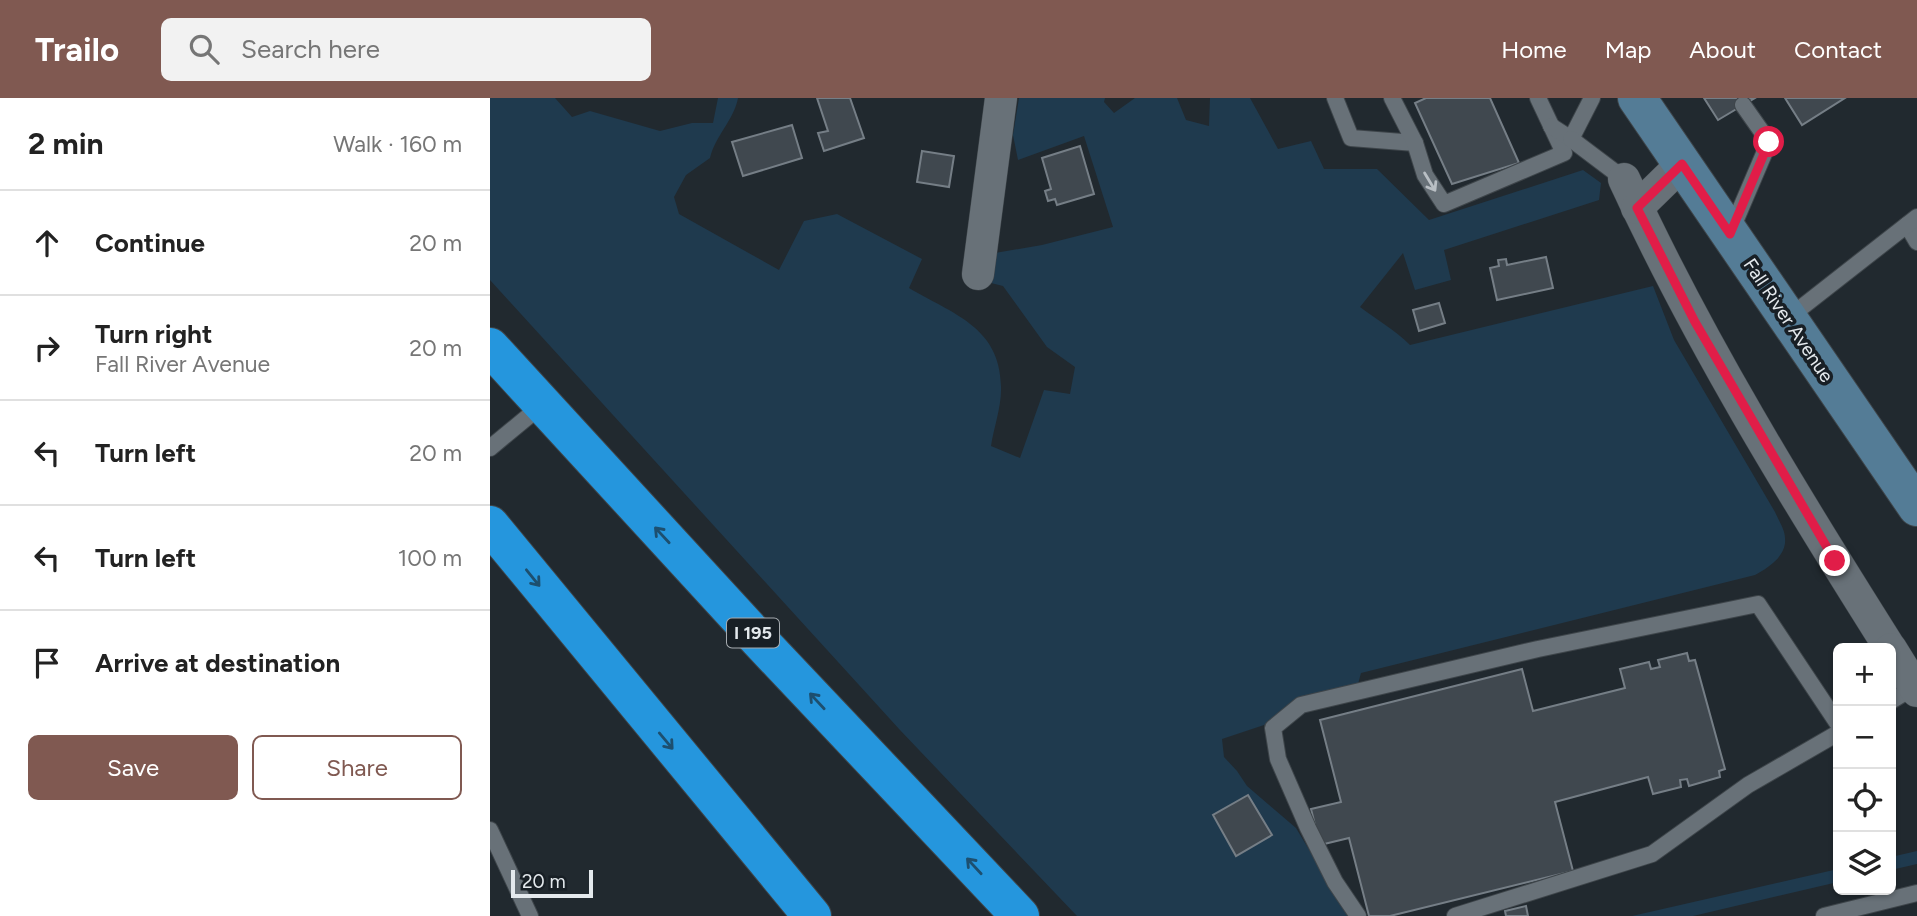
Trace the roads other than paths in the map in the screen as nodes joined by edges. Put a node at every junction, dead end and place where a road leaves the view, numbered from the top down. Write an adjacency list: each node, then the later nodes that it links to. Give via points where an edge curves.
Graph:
1 (1001, 98): 17 (street)
2 (1335, 98): 10 (lane, via 1351,138)
3 (1392, 98): 10 (lane)
4 (1538, 98): 8 (lane)
5 (1592, 98): 9 (lane)
6 (1637, 98): 11 (main road, Fall River Avenue)
7 (1743, 105): 15 (lane, via 1769,142)
8 (1551, 126): 9 (lane); 10 (lane, one-way to 8, via 1425,176 1444,204 1564,153)
9 (1571, 139): 12 (lane)
10 (1415, 143)
11 (1682, 164): 13 (street); 15 (main road, Fall River Avenue)
12 (1624, 179): 13 (street)
13 (1637, 208): 24 (street, via 1752,422)
14 (1912, 221): 16 (lane); 18 (lane)
15 (1730, 234): 18 (main road, Fall River Avenue)
16 (1917, 242)
17 (978, 274)
18 (1788, 318): 22 (main road, Fall River Avenue)
19 (490, 347): 20 (highway, I 195)
20 (542, 405): 21 (lane); 33 (highway, I 195, one-way to 20)
21 (490, 448)
22 (1912, 489)
23 (490, 525): 32 (highway, one-way to 32)
24 (1886, 643)
25 (1896, 662): 26 (street)
26 (1910, 691)
27 (1833, 716): 34 (lane, via 1758,604 1538,649 1301,705 1273,728 1278,759 1313,839)
28 (1833, 736): 35 (lane, via 1748,785 1652,854)
29 (490, 830): 31 (lane)
30 (1917, 893): 36 (lane)
31 (530, 916)
32 (812, 916)
33 (1020, 916)
34 (1358, 916)
35 (1455, 916)
36 (1824, 916)

